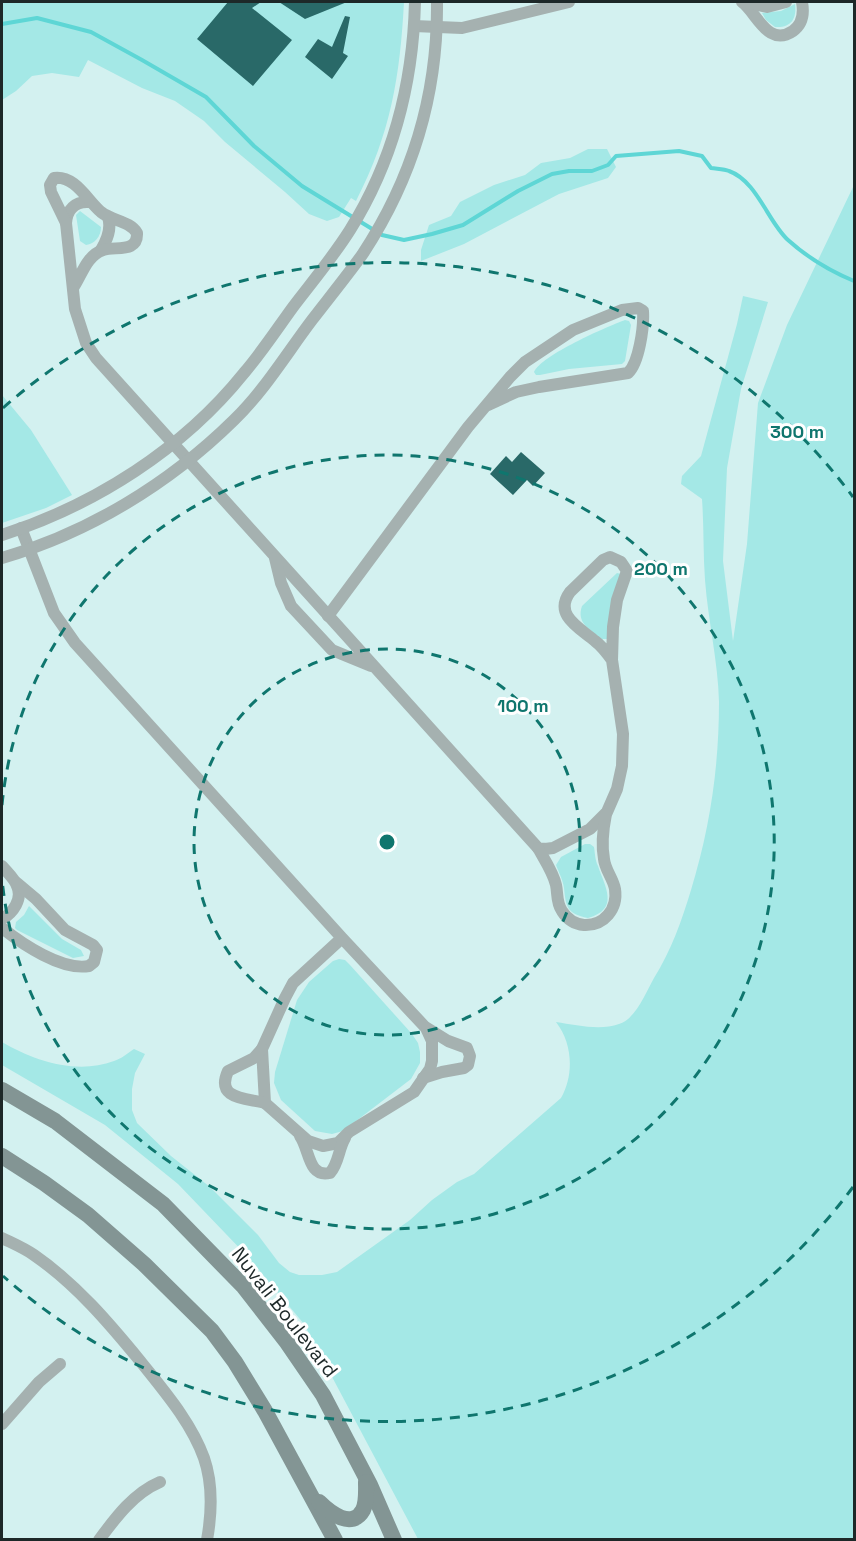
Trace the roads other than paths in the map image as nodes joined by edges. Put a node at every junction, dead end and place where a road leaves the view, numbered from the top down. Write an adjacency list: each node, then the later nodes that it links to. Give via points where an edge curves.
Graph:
1 (415, 2): 7 (street)
2 (436, 2): 8 (street)
3 (568, 2): 8 (street, via 462,27)
4 (744, 2): 5 (street, via 767,7); 6 (street, via 765,30 781,35 796,29 801,22)
5 (786, 2)
6 (802, 2)
7 (414, 26): 8 (street); 15 (street, via 403,105 385,162 363,209 244,374)
8 (437, 27): 16 (street, via 432,81 418,140 383,220 262,387 235,420)
9 (89, 202): 10 (street); 11 (street, via 72,207); 11 (street, via 77,186 64,178 54,178 51,192)
10 (108, 217): 12 (street, via 109,234); 12 (street, via 135,229 138,238 132,246)
11 (66, 223): 13 (street)
12 (101, 250): 13 (street, via 86,264)
13 (73, 288): 15 (street, via 86,343)
14 (488, 405): 14 (street, via 516,392 628,374 637,361 643,311 622,310 573,330 525,362); 22 (street)
15 (172, 444): 16 (street); 17 (street, via 79,504)
16 (188, 460): 19 (street, via 131,501); 20 (street)
17 (21, 528): 18 (street); 19 (street)
18 (2, 535)
19 (28, 550): 21 (street); 31 (street, via 54,614 75,643)
20 (274, 556): 22 (street); 24 (street, via 285,596 310,628 332,650)
21 (2, 558)
22 (328, 616): 24 (street)
23 (612, 660): 23 (street, via 615,608 627,571 610,557 570,592 564,609 569,620); 25 (street, via 623,734 620,780)
24 (374, 667): 26 (street)
25 (606, 812): 26 (street, via 590,829 553,848); 26 (street, via 603,851 615,899 609,914 597,924 580,925 567,918 558,905 556,883)
26 (538, 848)
27 (2, 866): 28 (street)
28 (17, 883): 29 (street, via 15,908); 30 (street, via 65,930 93,945 96,957 89,966 70,966 26,946)
29 (2, 919)
30 (2, 928)
31 (342, 938): 32 (street); 33 (street, via 293,983)
32 (426, 1028): 34 (street, via 432,1041 432,1061); 34 (street, via 467,1048 470,1061 464,1068)
33 (262, 1049): 36 (street); 36 (street, via 225,1076 232,1096)
34 (421, 1079): 38 (street, via 414,1092)
35 (2, 1090): 43 (main road, Nuvali Boulevard, via 55,1121 163,1204 244,1287 323,1395)
36 (265, 1103): 37 (street)
37 (295, 1131): 38 (street, via 323,1146 338,1143); 38 (street, via 304,1142 315,1172 325,1174 336,1166)
38 (349, 1132)
39 (2, 1156): 45 (main road, via 88,1215 212,1331 235,1362)
40 (2, 1238): 47 (street, via 33,1254 97,1310 182,1416 209,1476 211,1515)
41 (60, 1364): 42 (street)
42 (2, 1424)
43 (366, 1478): 45 (main road, via 363,1511 355,1518 335,1516); 49 (main road, Nuvali Boulevard)
44 (160, 1482): 46 (street, via 139,1494)
45 (310, 1493): 48 (main road)
46 (99, 1539)
47 (207, 1539)
48 (335, 1539)
49 (394, 1539)

